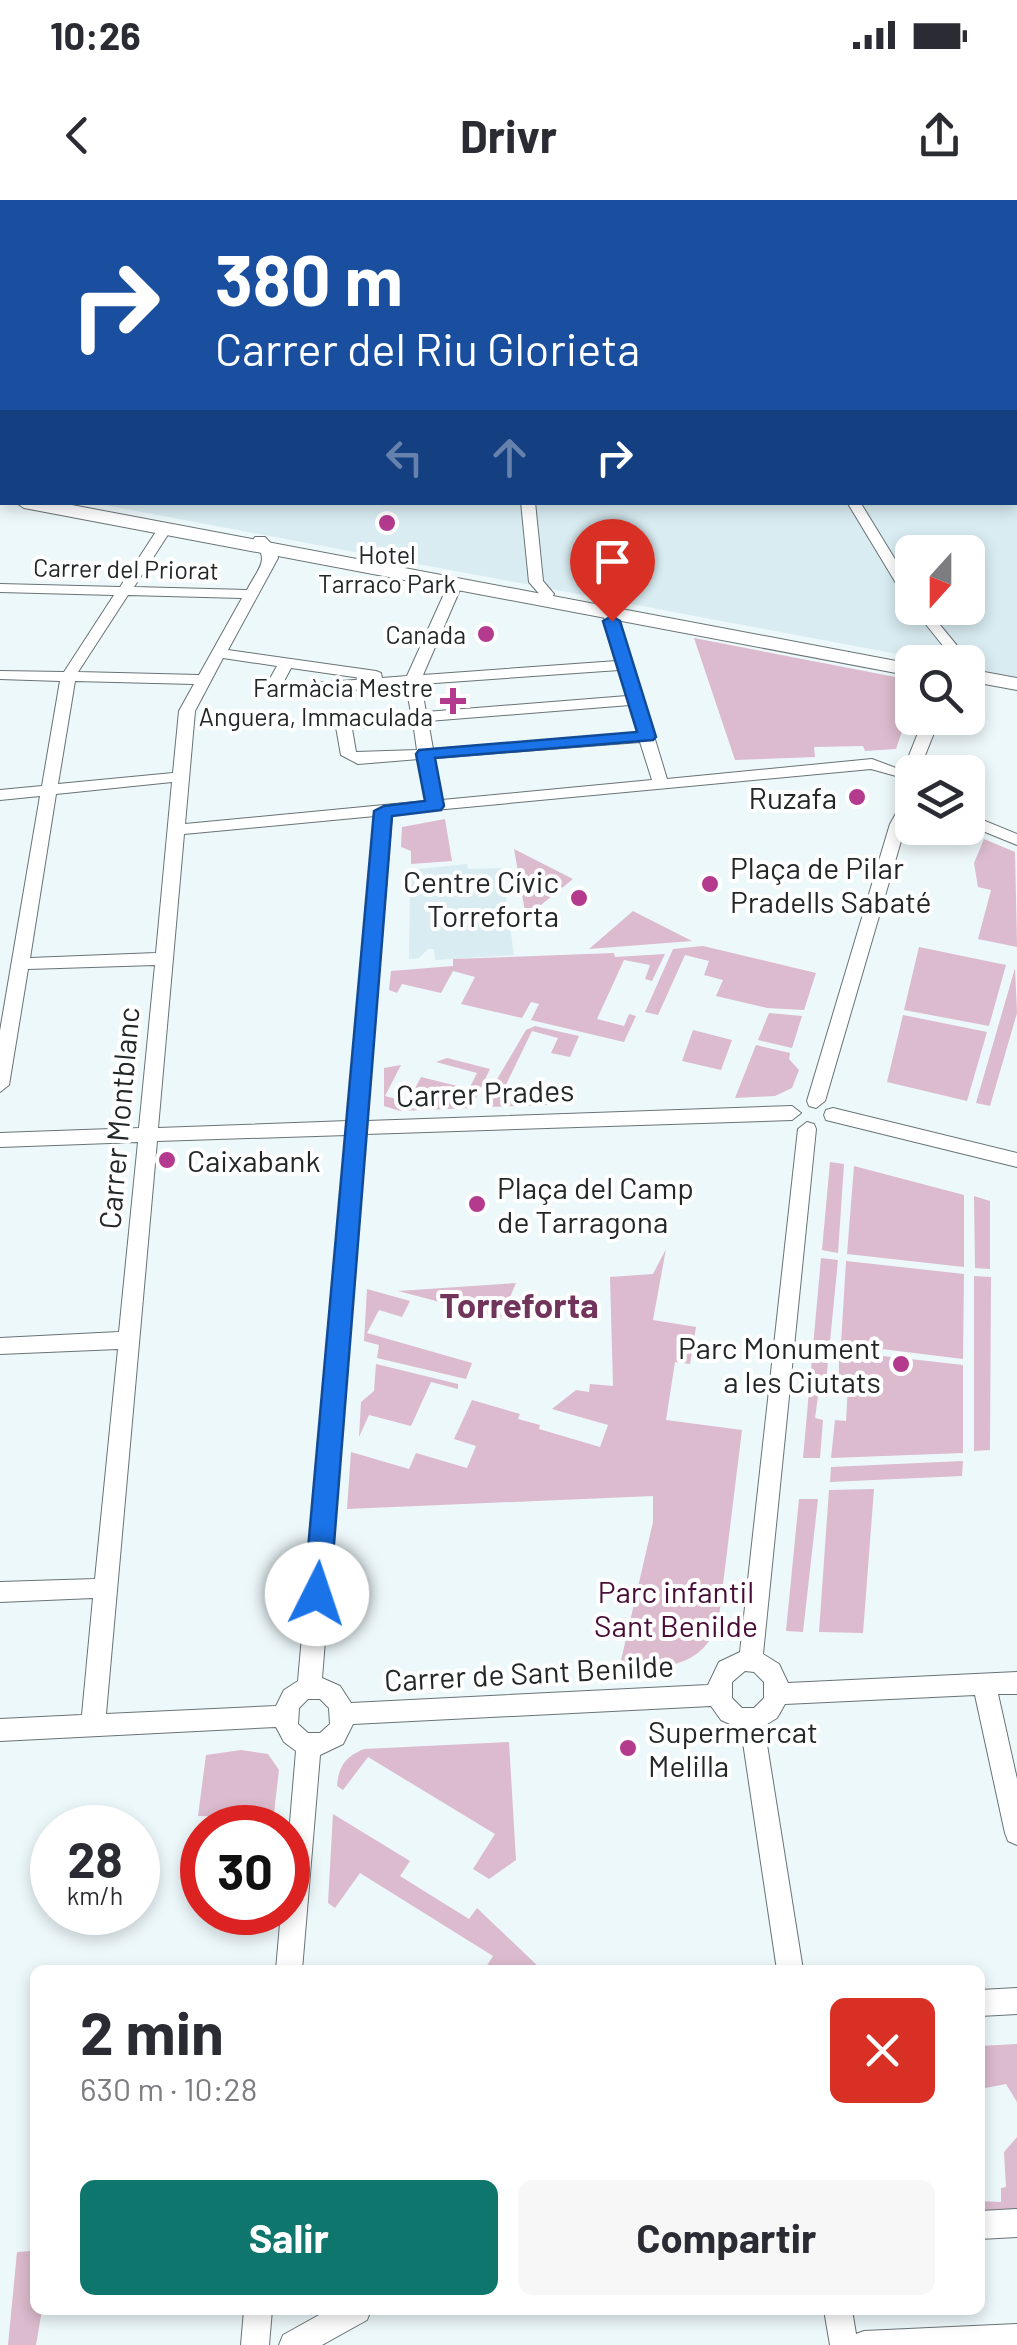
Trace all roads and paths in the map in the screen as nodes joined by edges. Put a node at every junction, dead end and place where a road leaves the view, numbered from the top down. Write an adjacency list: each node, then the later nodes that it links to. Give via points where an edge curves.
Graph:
1 (39, 505): 5 (main road)
2 (75, 505): 6 (main road)
3 (528, 505): 12 (street, via 536,582)
4 (855, 505): 7 (street)
5 (164, 530): 6 (main road); 10 (street)
6 (265, 545): 8 (main road); 11 (street, Carrer Montblanc, via 271,558); 12 (main road)
7 (895, 570)
8 (456, 585): 13 (main road); 25 (street)
9 (0, 588): 10 (street, Carrer del Priorat)
10 (126, 590): 11 (street, Carrer del Priorat); 23 (street)
11 (251, 594): 16 (street, Carrer Montblanc)
12 (546, 594): 18 (main road)
13 (610, 614): 19 (main road); 20 (street)
14 (933, 625): 15 (street)
15 (950, 645)
16 (218, 654): 17 (street); 24 (street, Carrer Montblanc)
17 (286, 662): 25 (street); 25 (street, via 277,689)
18 (895, 664)
19 (895, 664)
20 (625, 665): 25 (street); 28 (street)
21 (985, 673): 27 (street)
22 (0, 675): 23 (street)
23 (68, 676): 24 (street); 35 (street)
24 (204, 680): 33 (street, Carrer Montblanc, via 187,711)
25 (412, 681): 29 (street)
26 (985, 681): 27 (main road)
27 (1011, 685)
28 (636, 700): 29 (street); 30 (street)
29 (419, 716): 31 (street); 31 (street, via 344,727 348,755)
30 (647, 737): 31 (street); 34 (street)
31 (425, 754): 37 (street)
32 (895, 771): 34 (street, via 872,764)
33 (179, 777): 35 (street); 40 (street, Carrer Montblanc)
34 (661, 785): 37 (street)
35 (47, 790): 36 (street); 44 (street)
36 (0, 795)
37 (435, 806): 38 (street)
38 (384, 811): 40 (street); 49 (street)
39 (985, 826): 42 (street)
40 (174, 830): 43 (street, Carrer Montblanc)
41 (895, 836): 46 (street)
42 (1017, 840)
43 (162, 959): 44 (street); 50 (street, Carrer Montblanc)
44 (20, 964): 45 (street)
45 (0, 1085)
46 (816, 1102): 47 (street); 48 (street, via 800,1103)
47 (833, 1115): 48 (street, via 825,1128); 52 (street)
48 (800, 1121): 49 (street, Carrer Prades); 57 (street)
49 (358, 1126): 50 (street, Carrer Prades); 60 (street)
50 (146, 1134): 51 (street, Carrer Prades); 53 (street, Carrer Montblanc)
51 (0, 1140)
52 (1017, 1160)
53 (128, 1340): 54 (street); 55 (street, Carrer Montblanc)
54 (0, 1346)
55 (106, 1588): 56 (street); 66 (street, Carrer Montblanc)
56 (0, 1592)
57 (750, 1663): 61 (street, via 771,1673); 62 (street, via 722,1673)
58 (1017, 1684): 59 (street)
59 (984, 1685): 61 (street); 69 (street)
60 (309, 1689): 63 (street, via 331,1692); 64 (street, via 290,1701)
61 (779, 1694): 65 (street, via 767,1714)
62 (717, 1696): 63 (street, Carrer de Sant Benilde); 65 (street, via 733,1714)
63 (344, 1714): 68 (street, via 334,1736)
64 (284, 1716): 66 (street); 68 (street, via 288,1731)
65 (751, 1718): 71 (street)
66 (92, 1726): 67 (street)
67 (0, 1730)
68 (308, 1743): 70 (street)
69 (1017, 1833)
70 (288, 1965)
71 (789, 1965)
72 (1017, 2001): 73 (street)
73 (985, 2003)
74 (1017, 2223): 75 (street)
75 (985, 2226)
76 (258, 2315): 80 (street)
77 (348, 2315): 81 (street)
78 (839, 2315): 82 (street)
79 (1017, 2338): 83 (street)
80 (255, 2345)
81 (293, 2345)
82 (844, 2345)
83 (864, 2345)

